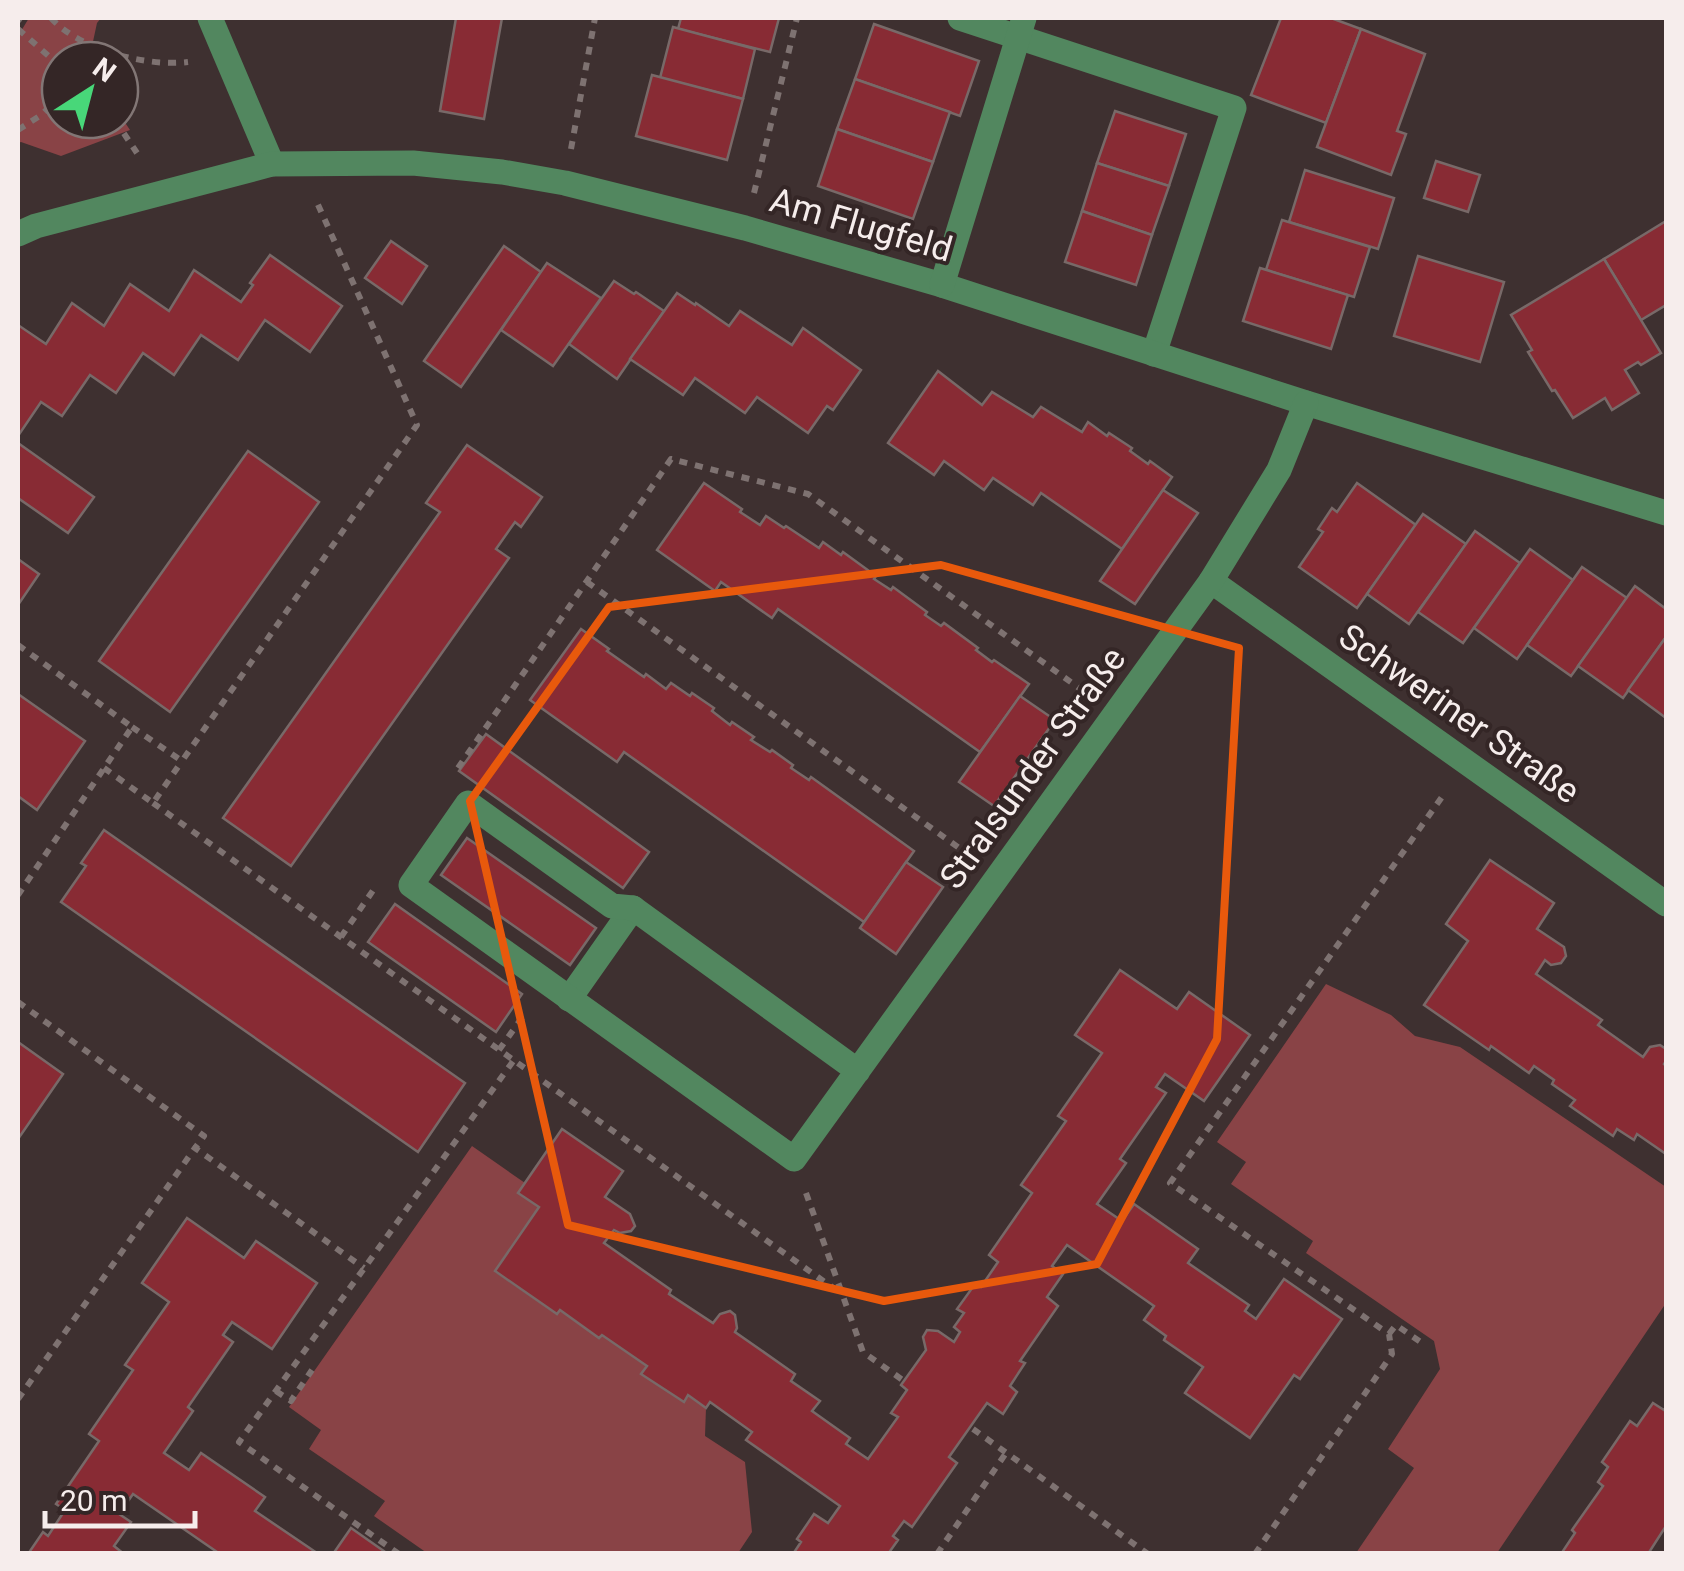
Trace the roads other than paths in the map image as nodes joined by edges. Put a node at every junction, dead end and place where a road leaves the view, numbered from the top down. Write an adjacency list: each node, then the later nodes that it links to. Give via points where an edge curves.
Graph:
1 (210, 18): 4 (street)
2 (960, 18): 3 (street)
3 (1020, 28): 6 (street); 7 (street, via 1234,108)
4 (272, 164): 5 (street, Am Flugfeld); 6 (street, Am Flugfeld, via 413,162 565,183)
5 (18, 234)
6 (942, 285): 7 (street, Am Flugfeld)
7 (1154, 354): 8 (street, Am Flugfeld)
8 (1306, 403): 9 (street, Am Flugfeld); 10 (street, Stralsunder Straße, via 1279,470)
9 (1666, 513)
10 (1210, 581): 11 (street, Schweriner Straße); 14 (street, Stralsunder Straße)
11 (1666, 904)
12 (633, 908): 13 (street); 13 (street, via 612,906 468,804 411,885); 14 (street)
13 (569, 999): 14 (street, Stralsunder Straße, via 794,1159)
14 (858, 1070)

